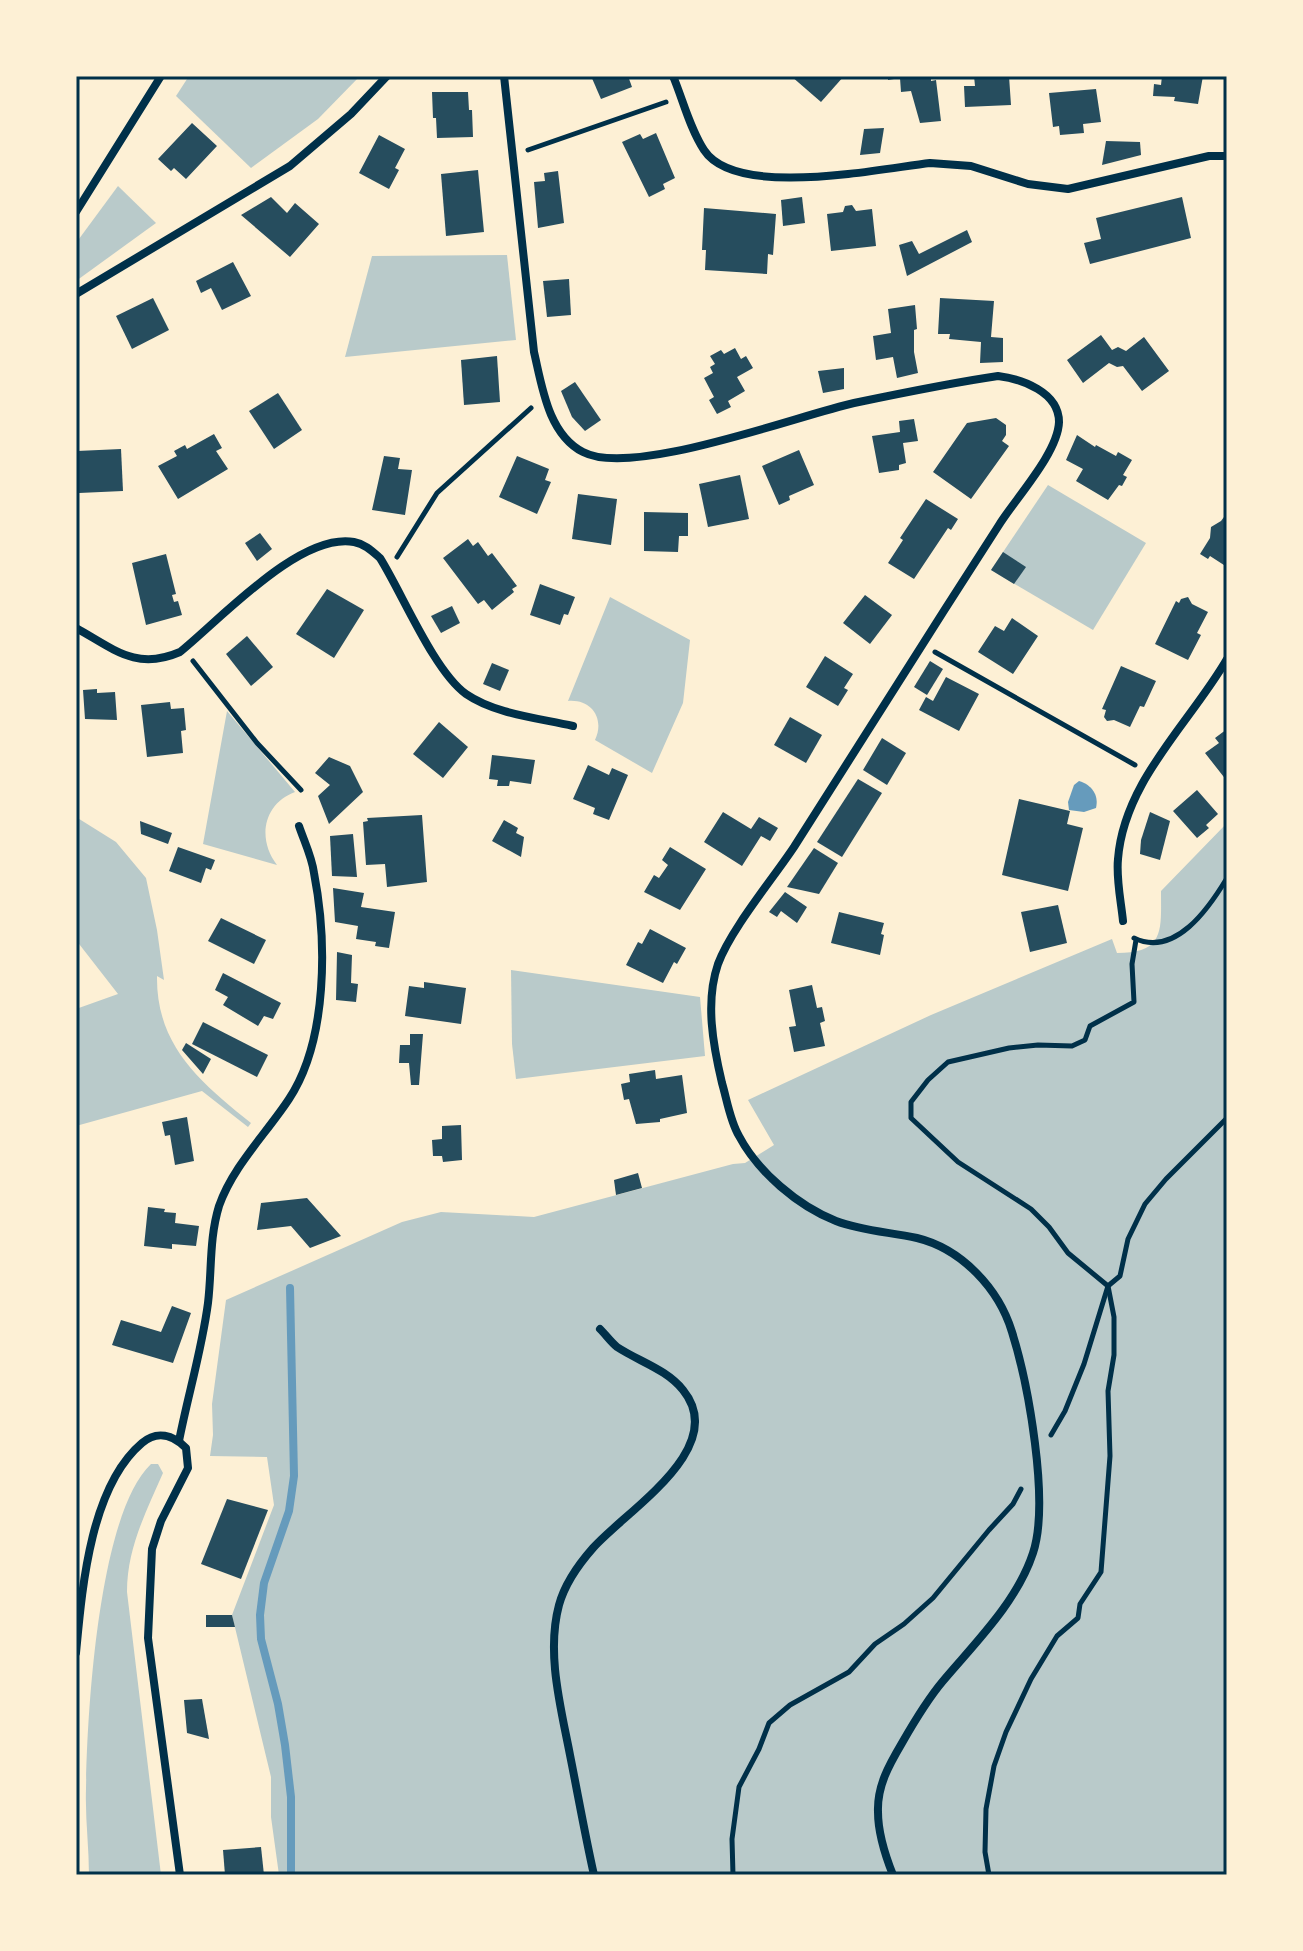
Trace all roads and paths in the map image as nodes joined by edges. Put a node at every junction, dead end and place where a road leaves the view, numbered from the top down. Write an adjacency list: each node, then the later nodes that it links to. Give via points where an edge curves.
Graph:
1 (161, 76): 8 (street)
2 (387, 76): 9 (street, via 290,166)
3 (504, 76): 10 (street, via 534,352)
4 (673, 76): 7 (street, via 705,152 726,169 751,176 777,179 948,163 1043,188 1068,189)
5 (667, 101): 6 (path)
6 (528, 150)
7 (1227, 156)
8 (76, 212)
9 (76, 294)
10 (544, 396): 11 (path, via 437,493); 27 (street, via 564,438 584,453 611,458 639,458 854,403 998,376 1034,387 1058,410 1059,426 1047,454 719,962 711,1002 729,1107 737,1134 758,1165 835,1220 930,1242 969,1266 997,1297 1012,1330)
11 (388, 572): 12 (street, via 364,544 322,545 284,564 180,652 163,659 128,657); 16 (street, via 446,675 466,694 494,707)
12 (76, 628)
13 (934, 652): 17 (path)
14 (190, 657): 18 (path)
15 (1227, 659): 21 (street, via 1154,765 1131,810 1117,862)
16 (573, 726)
17 (1139, 767)
18 (301, 790)
19 (299, 826): 26 (street, via 314,871 319,920 319,1007 313,1040 290,1098 221,1203 213,1227 208,1303)
20 (1227, 878): 22 (path, via 1191,928 1157,943)
21 (1123, 921): 22 (path)
22 (1136, 940): 24 (path, via 1134,1002 1090,1026 1085,1040 1072,1046 1009,1048 948,1062 911,1102 911,1118 958,1162 1031,1209 1068,1253)
23 (1227, 1118): 24 (path, via 1145,1204 1128,1239 1120,1276)
24 (1108, 1286): 27 (path, via 1070,1399); 33 (path, via 1114,1355 1101,1572 1080,1604 1078,1618 1050,1647 1006,1732 986,1809)
25 (600, 1329): 30 (street, via 615,1345 677,1384 693,1405 695,1427 682,1460 594,1547 571,1576 558,1608 554,1652 561,1714)
26 (179, 1441): 28 (street, via 157,1435 147,1439 118,1470 96,1529); 29 (street, via 186,1448 188,1468 152,1549 148,1638)
27 (1037, 1460): 31 (path, via 1013,1504 933,1598 849,1672 769,1723 739,1787); 32 (street, via 1037,1526 1025,1570 989,1628 919,1713 884,1774 877,1809)
28 (76, 1653)
29 (180, 1875)
30 (594, 1875)
31 (733, 1875)
32 (893, 1875)
33 (989, 1875)

